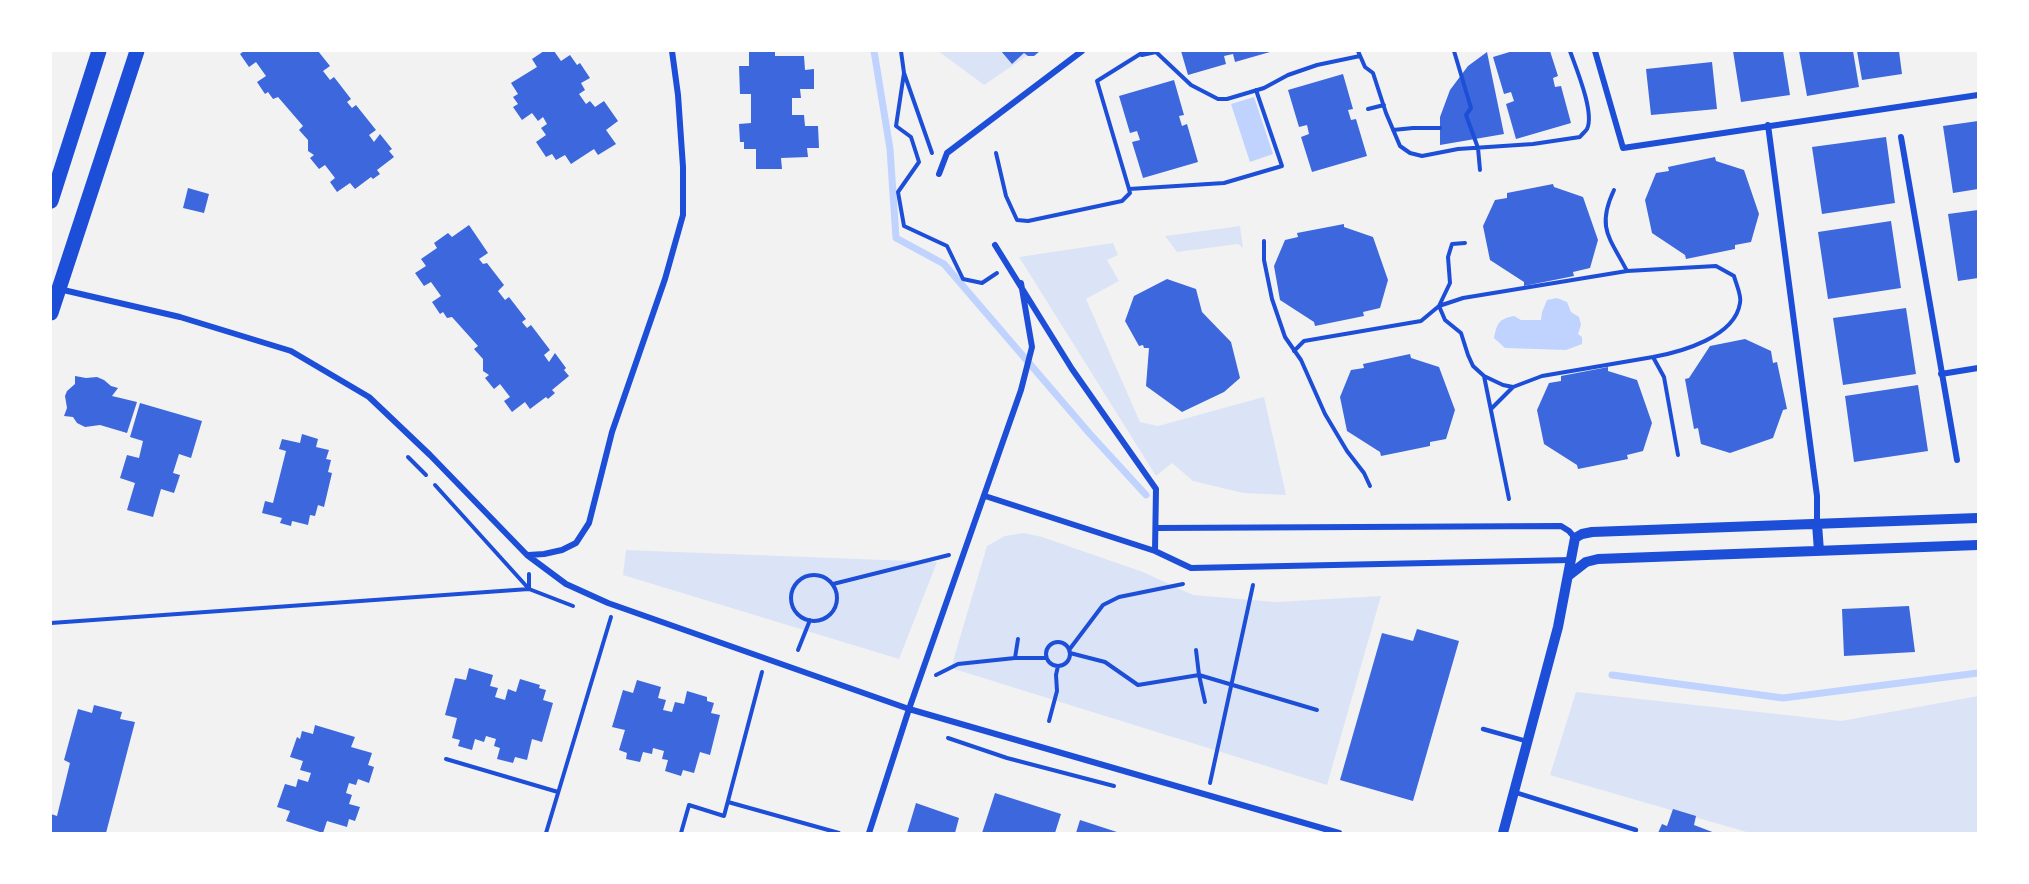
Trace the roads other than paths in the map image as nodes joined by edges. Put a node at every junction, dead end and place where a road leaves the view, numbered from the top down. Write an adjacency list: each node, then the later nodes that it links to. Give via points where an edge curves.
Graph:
1 (99, 51): 10 (main road)
2 (137, 51): 13 (main road)
3 (672, 51): 26 (street, via 683,167 683,215 665,279 612,432 589,523 576,543 562,550)
4 (1082, 51): 9 (street, via 947,153)
5 (1595, 51): 7 (street, via 1623,147)
6 (1978, 95): 7 (street)
7 (1768, 125): 20 (street)
8 (1901, 137): 16 (street)
9 (939, 174)
10 (51, 201)
11 (995, 245): 12 (street)
12 (1021, 283): 18 (street, via 1031,349); 21 (street, via 1072,369 1156,489)
13 (59, 289): 14 (main road); 26 (street, via 180,317 291,351 369,397)
14 (51, 313)
15 (1978, 368): 16 (street)
16 (1941, 374): 17 (street)
17 (1957, 460)
18 (985, 496): 24 (street); 29 (street)
19 (1978, 518): 20 (street)
20 (1817, 524): 22 (street, via 1592,532); 25 (street)
21 (1156, 528): 22 (street, via 1561,526); 24 (street)
22 (1575, 538): 27 (street)
23 (1978, 545): 25 (street)
24 (1155, 551): 27 (street, via 1191,568)
25 (1819, 551): 28 (street, via 1598,559 1586,562)
26 (527, 555): 29 (street, via 566,584 615,605)
27 (1571, 560): 28 (street)
28 (1568, 576): 31 (street)
29 (909, 709): 34 (street); 35 (street)
30 (1483, 729): 31 (lane)
31 (1528, 742): 32 (street)
32 (1514, 792): 33 (lane); 36 (street)
33 (1636, 830)
34 (869, 833)
35 (1338, 833)
36 (1503, 833)

